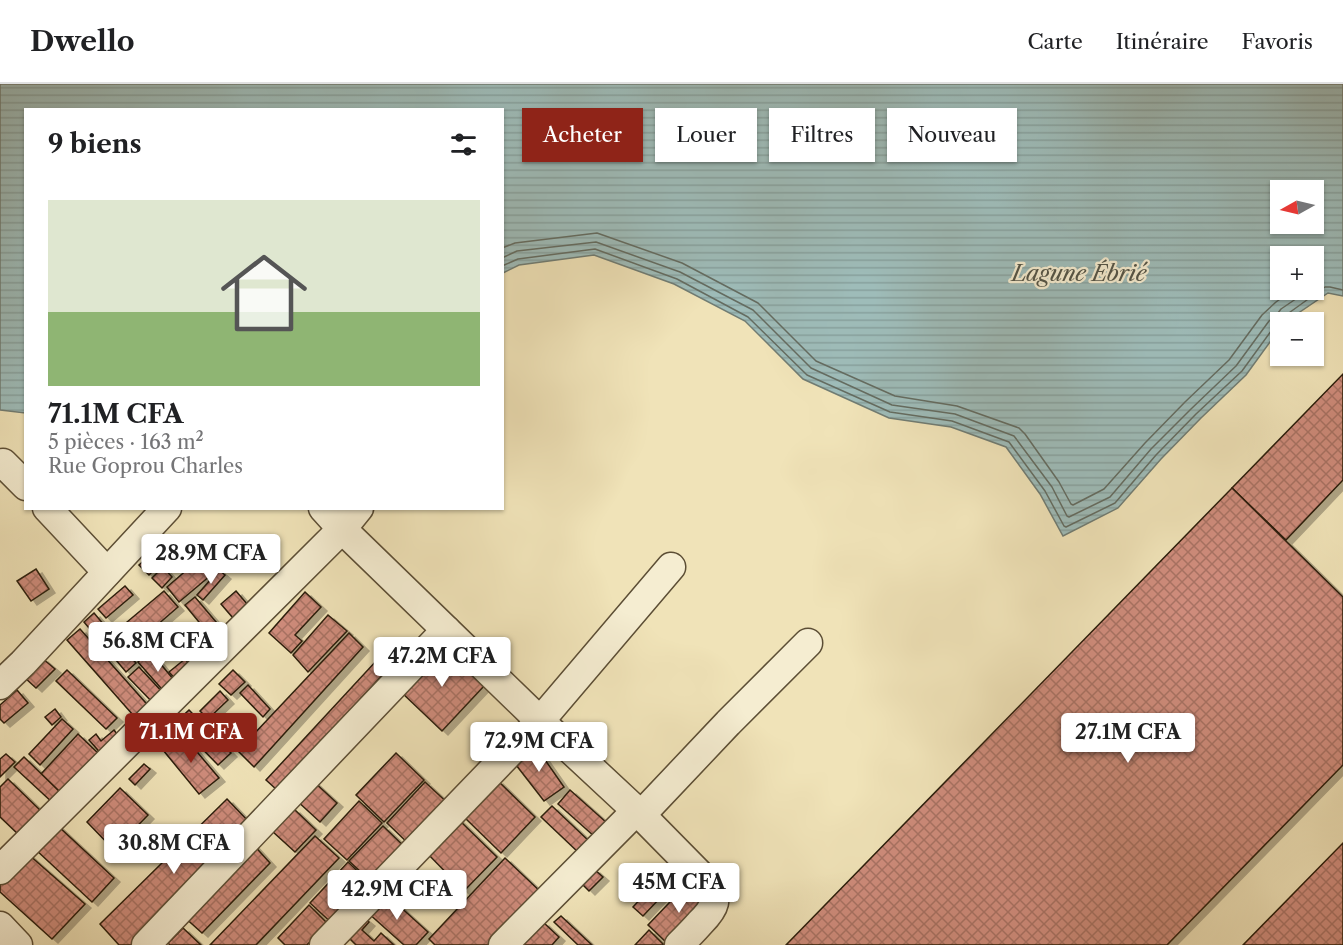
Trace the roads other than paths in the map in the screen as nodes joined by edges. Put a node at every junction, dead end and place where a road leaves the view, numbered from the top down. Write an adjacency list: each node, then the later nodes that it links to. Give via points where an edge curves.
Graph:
1 (3, 463): 2 (street)
2 (24, 484)
3 (49, 510): 8 (street)
4 (165, 510): 8 (street)
5 (328, 510): 6 (street)
6 (350, 519): 9 (street); 14 (street)
7 (671, 567): 12 (street)
8 (107, 572): 11 (street)
9 (446, 630): 12 (street); 17 (street)
10 (808, 643): 13 (street)
11 (0, 685)
12 (540, 721): 13 (street); 18 (street)
13 (639, 813): 19 (street); 20 (street, via 712,889 715,897 712,911)
14 (0, 870)
15 (0, 926): 16 (street)
16 (18, 945)
17 (146, 945)
18 (324, 945)
19 (503, 945)
20 (679, 945)

